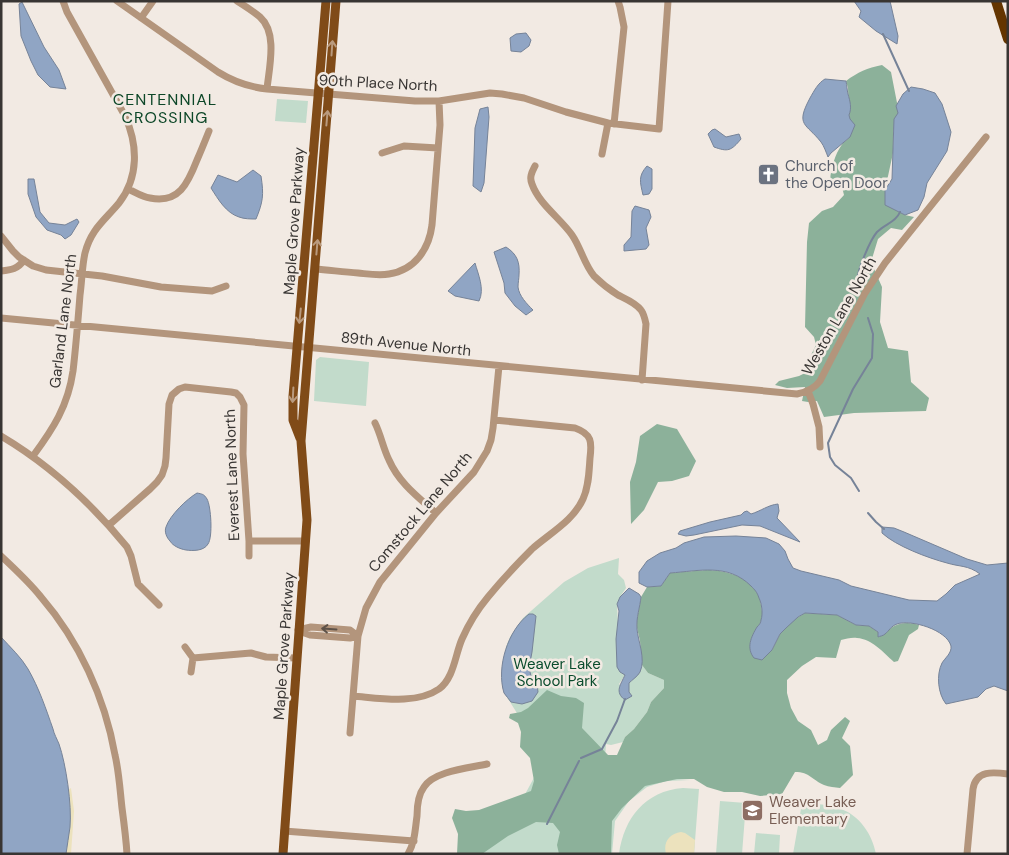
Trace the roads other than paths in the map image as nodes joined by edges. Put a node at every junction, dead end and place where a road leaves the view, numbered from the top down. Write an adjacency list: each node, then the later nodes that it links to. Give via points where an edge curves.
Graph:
1 (63, 1): 23 (street, Garland Lane North, via 131,129 135,154)
2 (117, 1): 10 (street, 90th Place North)
3 (153, 1): 10 (street)
4 (237, 1): 12 (street, via 260,17 269,29)
5 (326, 1): 13 (main road, Maple Grove Parkway)
6 (336, 1): 14 (main road, Maple Grove Parkway, one-way to 6)
7 (618, 1): 16 (street, via 624,28)
8 (668, 1): 16 (street, 90th Place North, via 659,129)
9 (996, 1): 11 (highway)
10 (141, 18): 12 (street, 90th Place North, via 228,79)
11 (1008, 39)
12 (268, 89): 13 (street, 90th Place North)
13 (318, 93): 14 (street, 90th Place North); 32 (main road, Maple Grove Parkway, one-way to 32)
14 (329, 94): 15 (street, 90th Place North); 26 (main road, Maple Grove Parkway, one-way to 14)
15 (439, 101): 16 (street, 90th Place North, via 478,94 502,94); 19 (street)
16 (611, 124): 21 (street)
17 (209, 131): 23 (street, via 190,177 180,191 157,199)
18 (986, 138): 36 (street, Weston Lane North, via 885,263 865,293 820,381)
19 (438, 148): 20 (street, via 404,146); 26 (street, via 430,236 418,258 406,268 389,274)
20 (382, 153)
21 (602, 154)
22 (535, 166): 35 (street, via 530,177 532,186 569,230 586,264 605,286 640,308 644,315)
23 (128, 189): 28 (street, Garland Lane North, via 89,241)
24 (1, 236): 25 (street)
25 (24, 260): 27 (street, via 16,268); 28 (street, via 46,270)
26 (315, 269): 33 (main road, Maple Grove Parkway)
27 (1, 271)
28 (82, 274): 29 (street, via 161,287 212,291); 31 (street, Garland Lane North)
29 (226, 286)
30 (1, 318): 31 (street, 89th Avenue North)
31 (78, 326): 32 (street, 89th Avenue North); 42 (street, Garland Lane North, via 67,397 53,429)
32 (297, 347): 33 (street, 89th Avenue North); 40 (main road, Maple Grove Parkway, one-way to 40, via 293,420)
33 (309, 348): 34 (street, 89th Avenue North); 40 (main road, Maple Grove Parkway)
34 (499, 366): 35 (street, 89th Avenue North); 37 (street, Comstock Lane North)
35 (642, 380): 36 (street, 89th Avenue North, via 787,394)
36 (808, 391): 41 (street, Weston Lane North, via 819,427)
37 (494, 420): 43 (street, Comstock Lane North, via 487,451 474,472); 56 (street, via 575,428 586,433 591,447 582,500 572,515 524,557 478,610 469,623 446,683 426,695 406,699)
38 (375, 423): 43 (street, via 398,475)
39 (1, 436): 42 (street)
40 (301, 441): 46 (main road, Maple Grove Parkway)
41 (820, 447)
42 (33, 456): 44 (street, via 78,493)
43 (436, 513): 51 (street, Comstock Lane North, via 380,582 366,608)
44 (109, 525): 45 (street, Everest Lane North, via 162,474 172,395 184,387 231,392 236,393 244,405 243,454); 49 (street, via 127,547 138,584)
45 (249, 541): 46 (street); 48 (street, Everest Lane North)
46 (306, 541): 50 (main road, Maple Grove Parkway)
47 (1, 556): 62 (street, via 23,576 60,621 89,672 109,726 115,754)
48 (249, 556)
49 (159, 605)
50 (298, 630): 51 (street, via 310,635); 54 (main road, Maple Grove Parkway)
51 (358, 636): 56 (street, Comstock Lane North)
52 (185, 647): 53 (street)
53 (193, 658): 54 (street, via 251,653); 55 (street)
54 (296, 658): 60 (main road, Maple Grove Parkway)
55 (191, 672)
56 (353, 696): 57 (street, Comstock Lane North)
57 (350, 733)
58 (487, 764): 61 (street, via 442,774 428,782 420,795)
59 (1008, 774): 65 (street, via 985,774 973,785)
60 (284, 831): 61 (street); 63 (main road, Maple Grove Parkway)
61 (414, 841): 64 (street)
62 (127, 854)
63 (282, 854)
64 (408, 854)
65 (967, 854)

